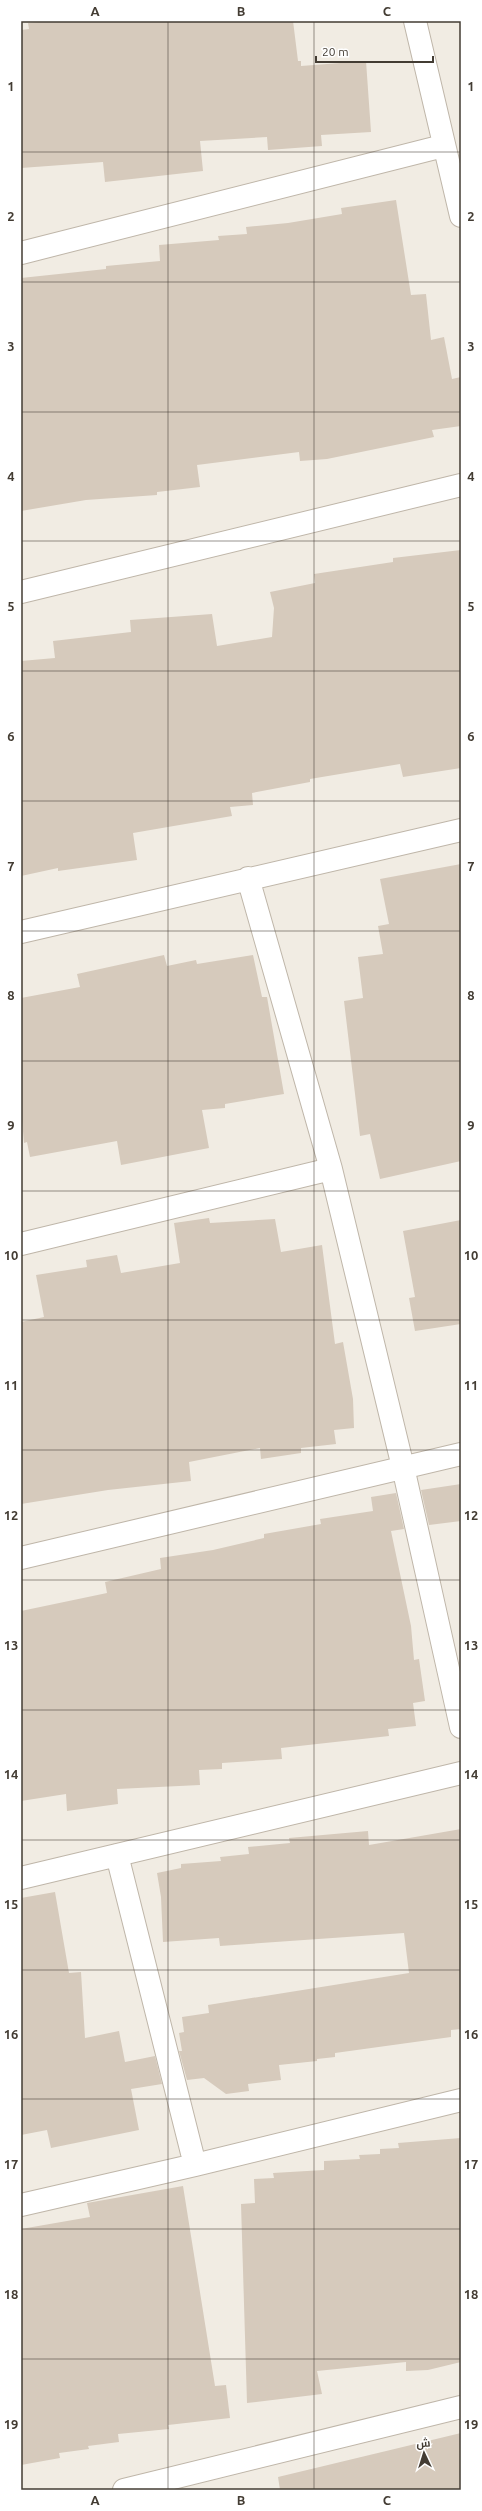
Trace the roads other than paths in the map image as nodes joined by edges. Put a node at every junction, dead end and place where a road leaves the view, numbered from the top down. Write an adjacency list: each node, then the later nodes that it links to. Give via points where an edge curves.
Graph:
1 (415, 21): 2 (street)
2 (443, 146): 3 (street); 4 (street)
3 (461, 216)
4 (21, 253)
5 (461, 485): 6 (street)
6 (21, 592)
7 (461, 830): 8 (street)
8 (248, 878): 9 (street); 10 (street)
9 (21, 932)
10 (331, 1169): 11 (street); 13 (street)
11 (21, 1244)
12 (461, 1454): 13 (street)
13 (403, 1467): 14 (street); 15 (street)
14 (21, 1558)
15 (461, 1727)
16 (461, 1773): 17 (street)
17 (117, 1855): 18 (street); 20 (street)
18 (21, 1878)
19 (461, 2100): 20 (street)
20 (195, 2165): 21 (street)
21 (21, 2205)
22 (461, 2407): 23 (street)
23 (124, 2490)

